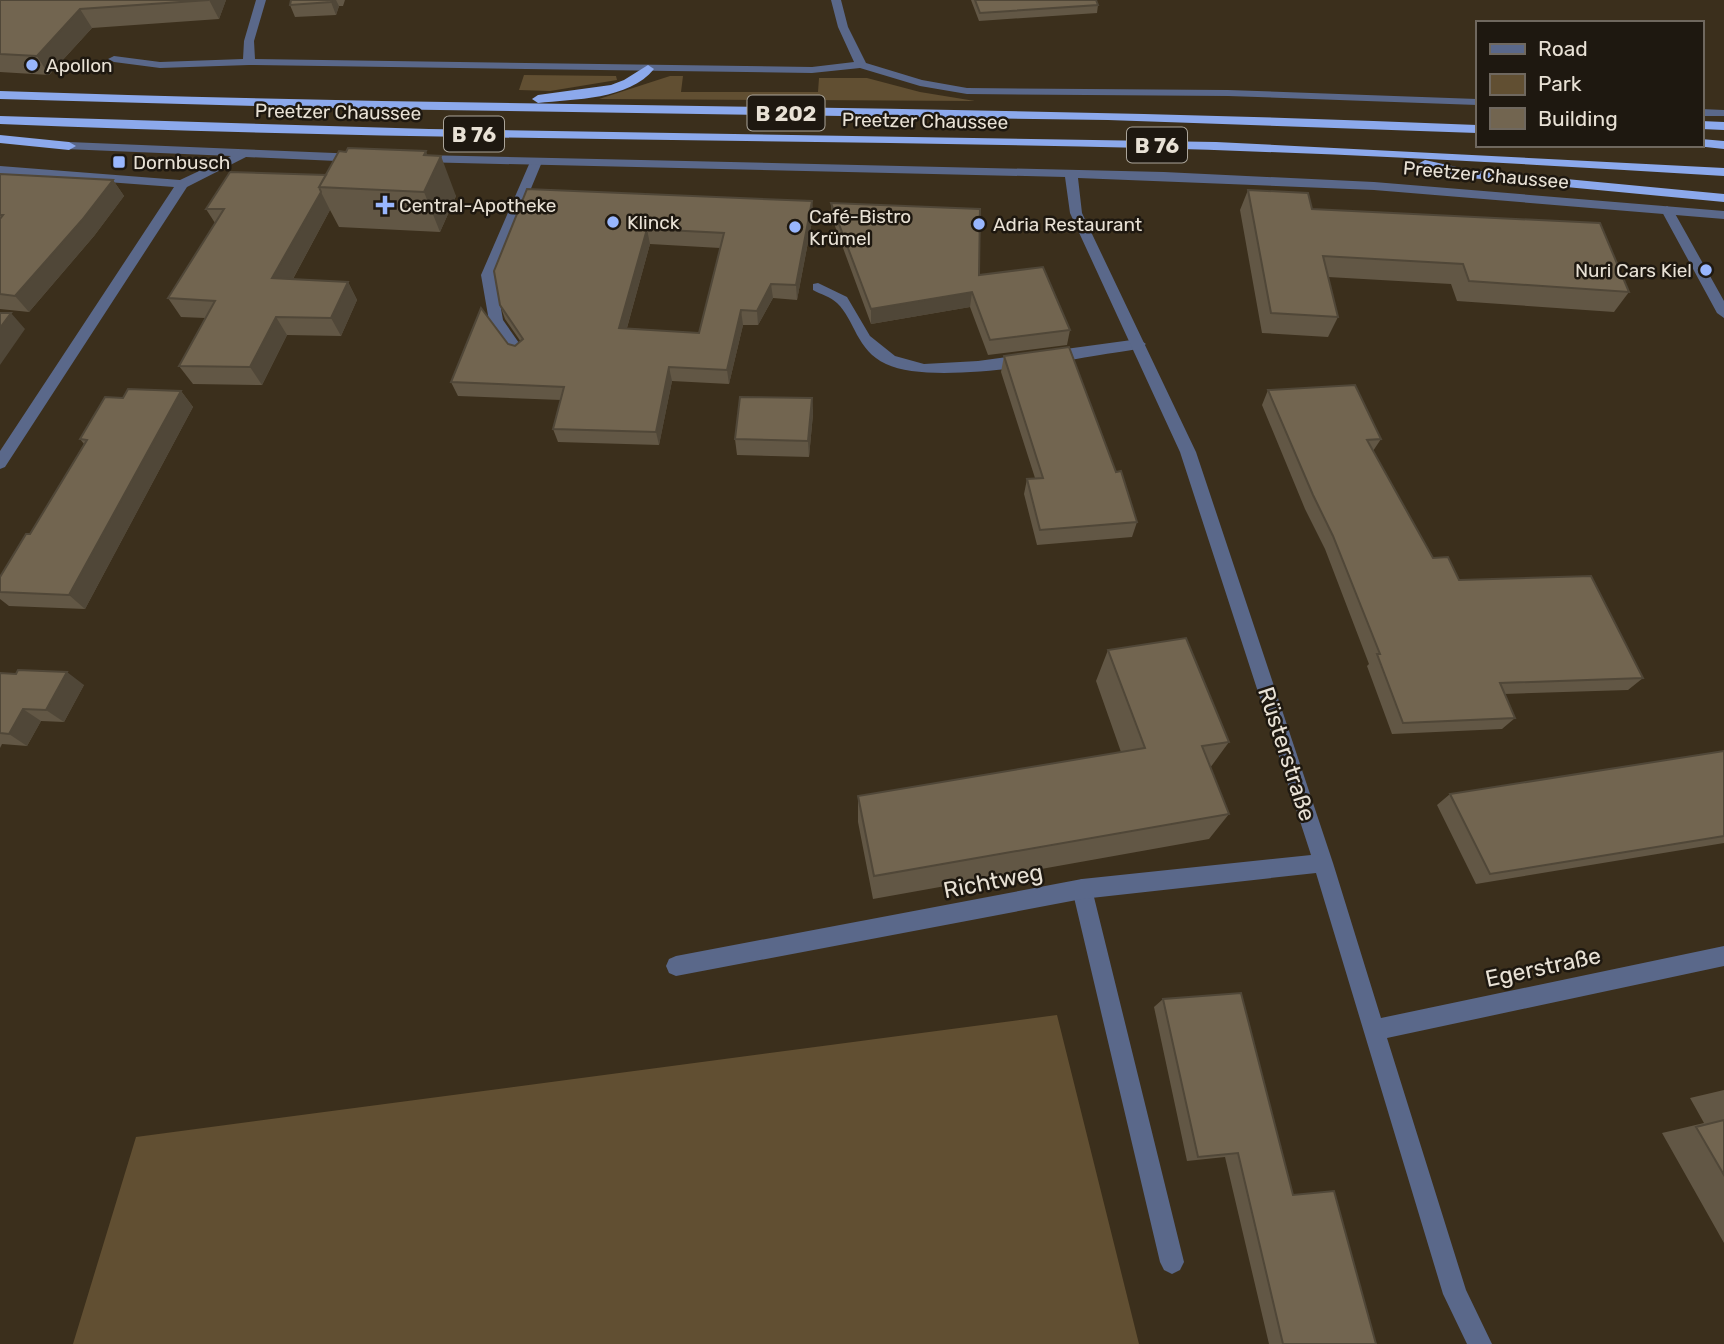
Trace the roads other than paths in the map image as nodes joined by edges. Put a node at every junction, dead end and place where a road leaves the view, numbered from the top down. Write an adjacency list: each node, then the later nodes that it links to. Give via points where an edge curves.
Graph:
1 (261, 0): 4 (street)
2 (836, 0): 5 (street)
3 (114, 59): 4 (street, Preetzer Chaussee, via 160,65)
4 (248, 61): 6 (street, Preetzer Chaussee)
5 (861, 65): 6 (street, Preetzer Chaussee, via 812,70); 8 (street, Preetzer Chaussee, via 967,91 1217,92)
6 (648, 69): 9 (highway, via 637,80 608,89)
7 (0, 95): 9 (highway, Preetzer Chaussee / B 76)
8 (1476, 102)
9 (443, 108): 12 (highway, Preetzer Chaussee / B 202)
10 (1703, 112): 11 (street)
11 (1724, 113)
12 (1130, 117): 16 (highway, Preetzer Chaussee / B 76)
13 (0, 120): 21 (highway, Preetzer Chaussee / B 76, via 161,128 948,140)
14 (1703, 125): 15 (highway)
15 (1724, 126)
16 (1476, 128)
17 (0, 139): 20 (highway)
18 (1703, 143): 19 (highway)
19 (1724, 145)
20 (69, 146): 22 (street, Preetzer Chaussee)
21 (1366, 152): 27 (highway, Preetzer Chaussee / B 76); 30 (highway, via 1470,174)
22 (244, 154): 23 (street, Preetzer Chaussee); 29 (street)
23 (368, 158)
24 (409, 159): 25 (street, Preetzer Chaussee)
25 (536, 162): 28 (street, Preetzer Chaussee); 36 (street, via 488,275 496,321)
26 (0, 170): 29 (street)
27 (1724, 172)
28 (1071, 174): 31 (street, Preetzer Chaussee, via 1374,186); 35 (street, Rüsterstraße, via 1076,213)
29 (182, 184): 37 (street)
30 (1724, 198)
31 (1667, 210): 32 (street, Preetzer Chaussee); 34 (street)
32 (1724, 215)
33 (818, 287): 35 (street, via 842,300 865,339 890,359 924,369)
34 (1724, 313)
35 (1139, 344): 38 (street, Rüsterstraße, via 1188,452)
36 (519, 353)
37 (0, 463)
38 (1323, 863): 39 (street, Richtweg); 42 (street, Rüsterstraße)
39 (1082, 889): 41 (street, Richtweg); 43 (street)
40 (1724, 956): 42 (street, Egerstraße)
41 (676, 966)
42 (1373, 1030): 44 (street, Rüsterstraße, via 1455,1294)
43 (1172, 1262)
44 (1480, 1344)

